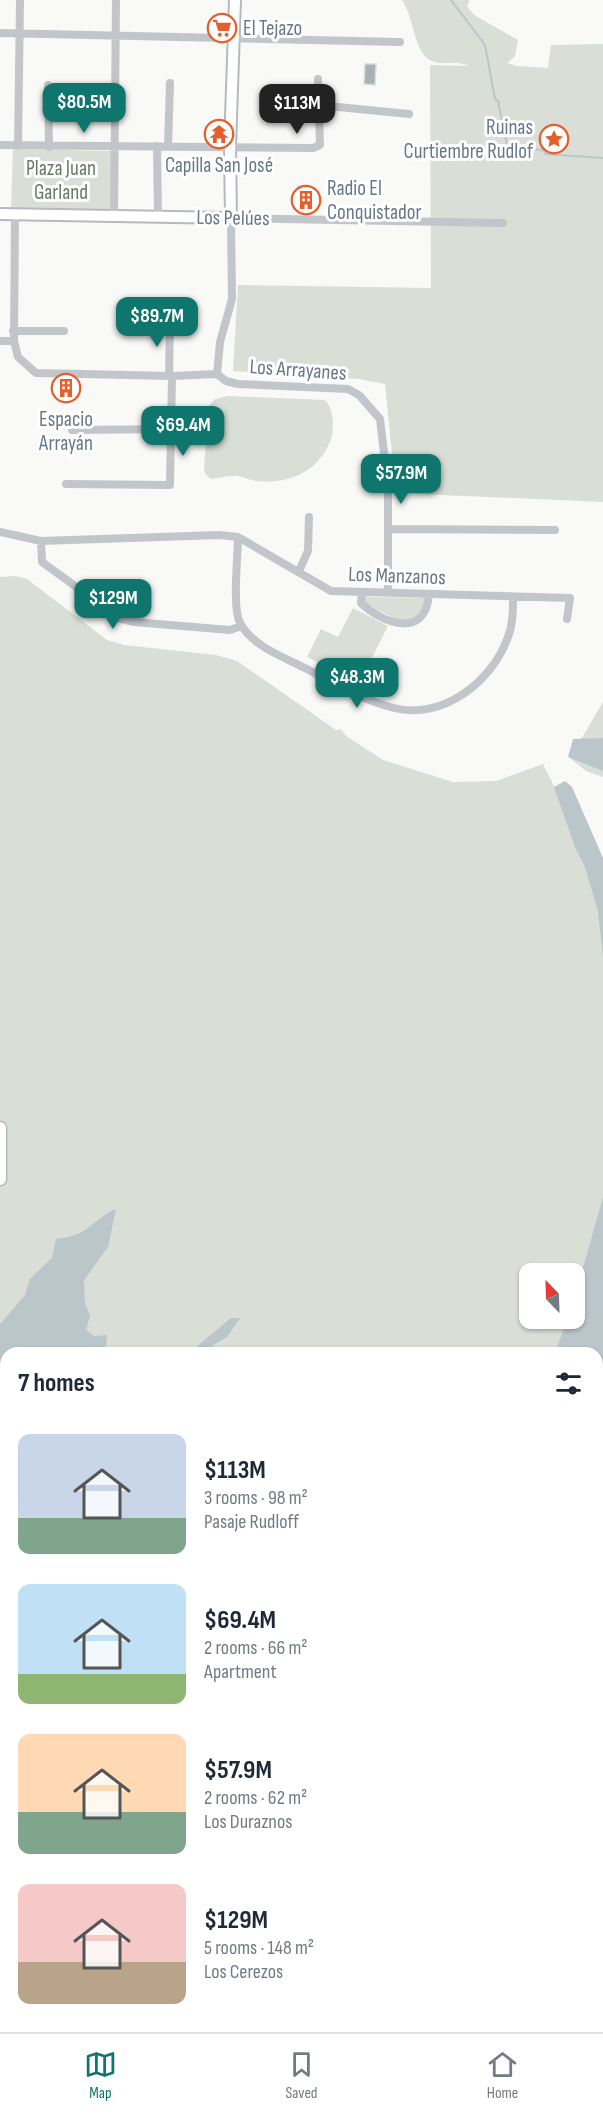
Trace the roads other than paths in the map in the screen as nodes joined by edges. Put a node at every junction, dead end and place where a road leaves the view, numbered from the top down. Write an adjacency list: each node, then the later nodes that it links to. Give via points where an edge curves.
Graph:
1 (20, 0): 5 (street)
2 (116, 0): 6 (street)
3 (235, 0): 7 (street)
4 (0, 33): 5 (street)
5 (19, 33): 6 (street); 15 (street)
6 (115, 34): 7 (street); 19 (street)
7 (234, 39): 8 (street); 20 (street)
8 (400, 42)
9 (318, 79): 12 (street)
10 (170, 83): 17 (street)
11 (48, 85): 18 (street)
12 (318, 105): 13 (street); 20 (street, via 320,145)
13 (409, 114)
14 (0, 145): 15 (street)
15 (18, 146): 18 (street)
16 (157, 146): 17 (street); 19 (street); 24 (street)
17 (168, 146): 20 (street)
18 (49, 147): 19 (street)
19 (114, 147): 23 (street)
20 (230, 147): 25 (street)
21 (0, 214): 22 (street, Los Pelúes)
22 (15, 214): 23 (street, Los Pelúes); 28 (street)
23 (114, 216): 24 (street, Los Pelúes)
24 (158, 216): 25 (street, Los Pelúes)
25 (231, 218): 26 (street, Los Pelúes); 32 (street, via 232,299 220,342)
26 (503, 223)
27 (170, 321): 33 (street)
28 (13, 330): 29 (street); 31 (street)
29 (64, 331)
30 (0, 341): 31 (street)
31 (14, 341): 33 (street, Los Arrayanes, via 18,357 36,373)
32 (217, 374): 33 (street, Los Arrayanes); 38 (street, Los Arrayanes, via 238,384 348,389 359,395 380,419)
33 (170, 376): 34 (street)
34 (171, 429): 35 (street); 36 (street, via 170,485)
35 (72, 430)
36 (66, 484)
37 (309, 517): 43 (street, via 308,551)
38 (389, 529): 39 (street); 45 (street)
39 (555, 530)
40 (0, 532): 42 (street, Los Manzanos)
41 (238, 537): 42 (street, Los Manzanos); 43 (street, Los Manzanos); 49 (street, via 236,611)
42 (41, 541): 49 (street, via 42,562 110,615 134,622 192,627 230,630)
43 (299, 571): 44 (street, Los Manzanos, via 331,591)
44 (362, 593): 45 (street, Los Manzanos); 46 (street, via 361,603 366,607 402,624 414,623 424,614)
45 (388, 593): 46 (street, Los Manzanos)
46 (429, 595): 47 (street, Los Manzanos)
47 (513, 597): 48 (street, Los Manzanos, via 570,598); 49 (street, via 508,638 490,670 462,696 422,709 396,709 358,695 264,647)
48 (567, 619)
49 (241, 626)
50 (0, 1128): 51 (main road)
51 (0, 1179)

